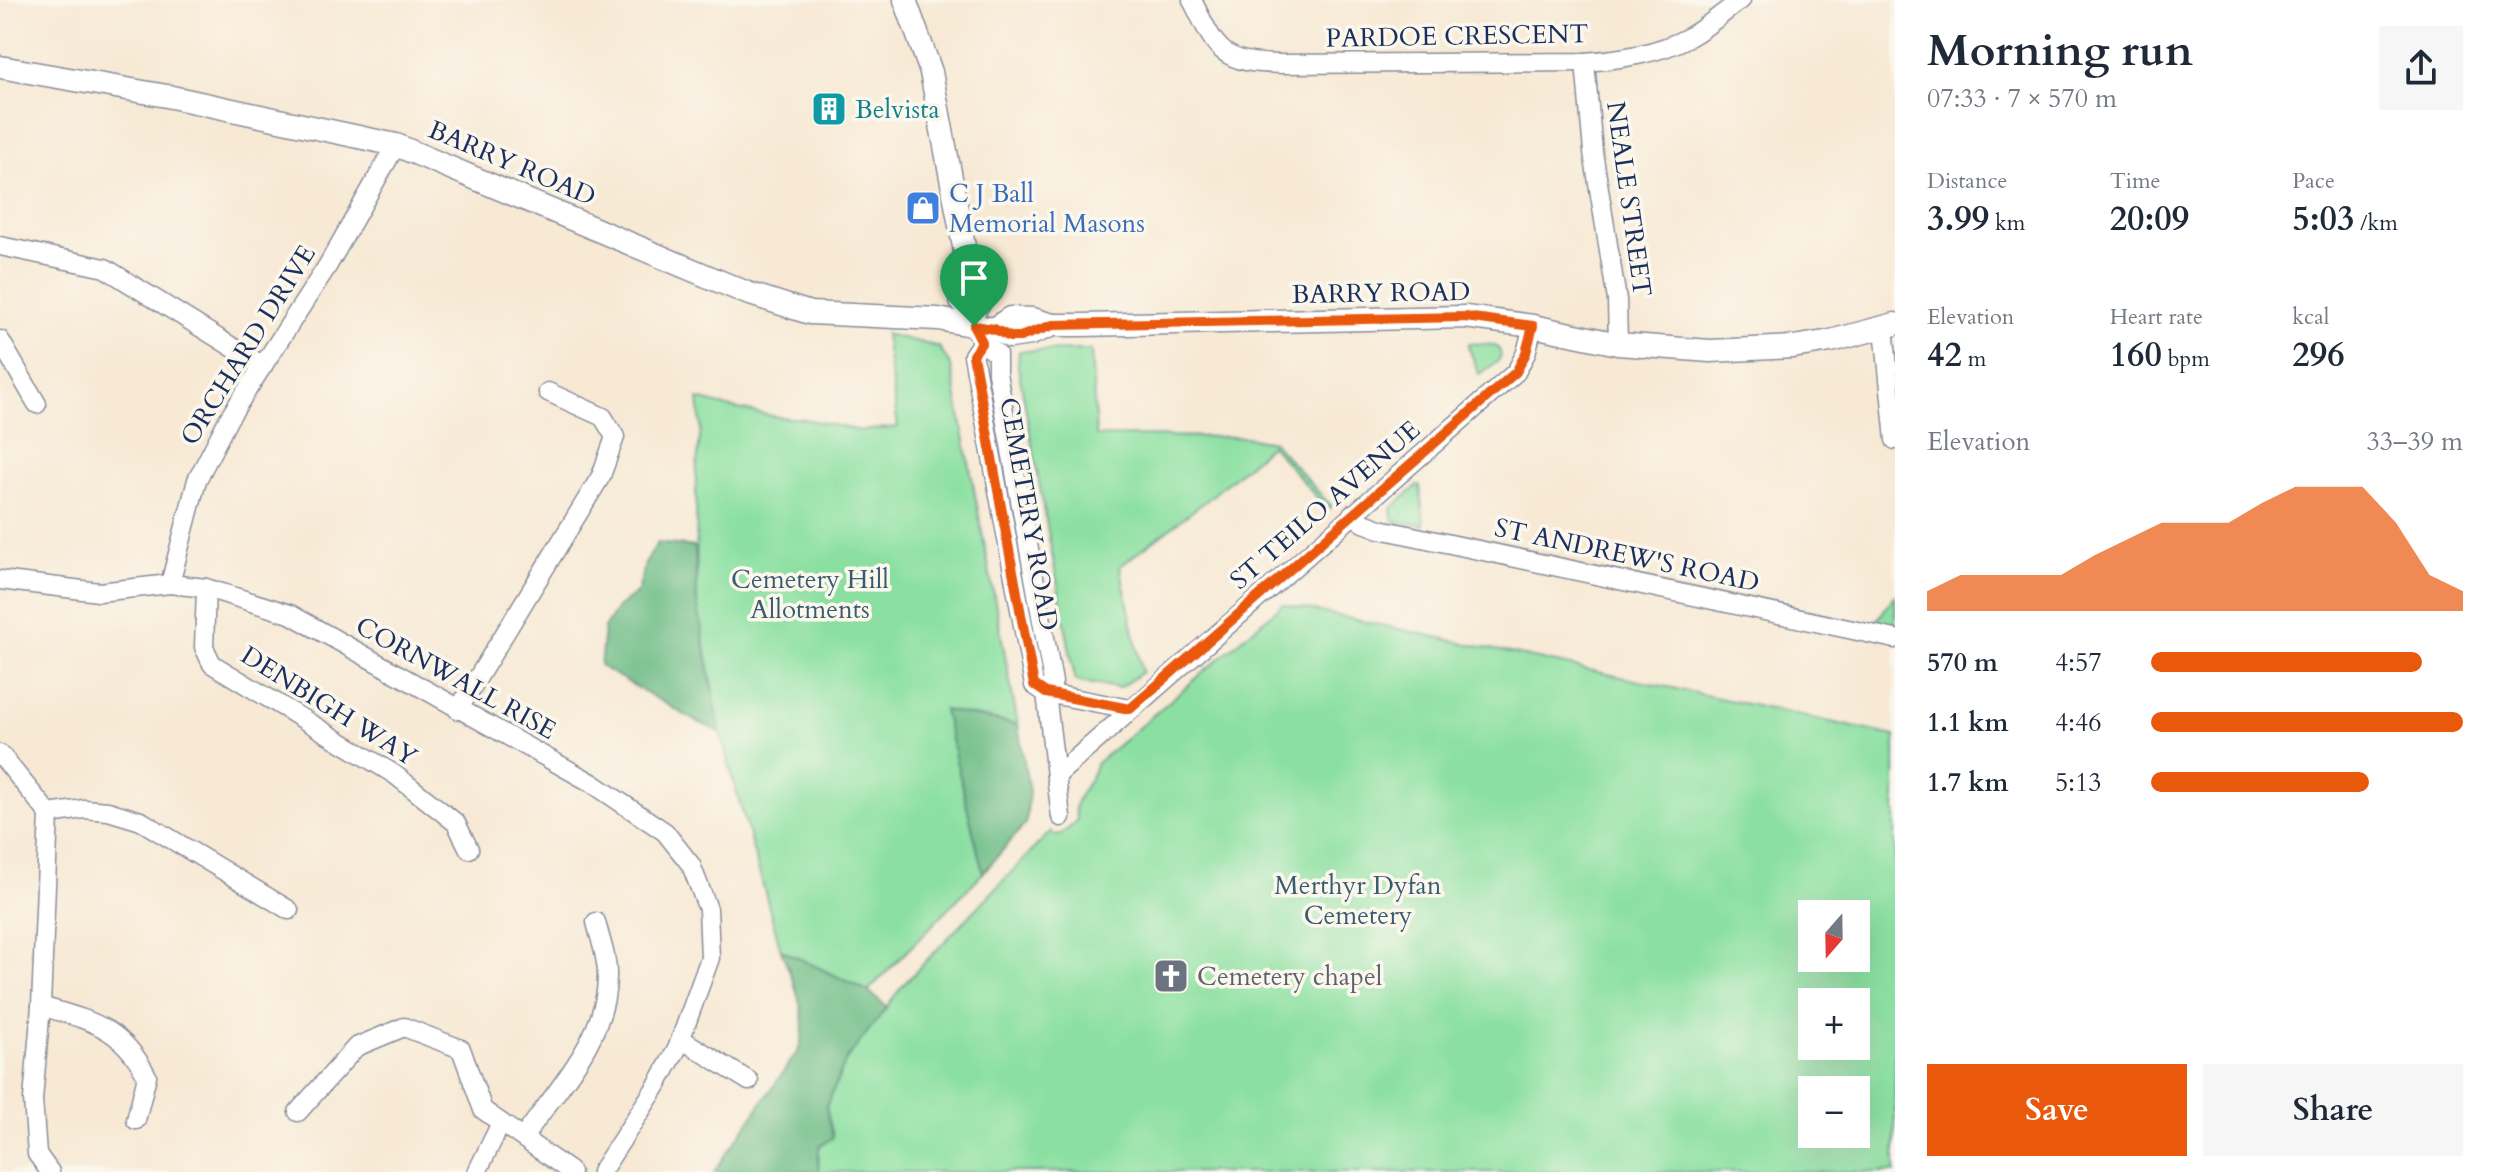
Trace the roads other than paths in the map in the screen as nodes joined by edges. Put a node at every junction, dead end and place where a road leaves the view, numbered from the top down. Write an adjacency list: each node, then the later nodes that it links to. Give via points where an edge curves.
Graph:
1 (905, 0): 10 (street, via 931,72 965,252 975,268)
2 (1192, 0): 4 (street, PARDOE CRESCENT, via 1220,50 1250,64)
3 (1741, 0): 4 (street, PARDOE CRESCENT, via 1674,44)
4 (1585, 62): 12 (street, NEALE STREET, via 1593,152 1617,300)
5 (0, 67): 6 (street, BARRY ROAD)
6 (396, 145): 10 (street, BARRY ROAD, via 789,308); 13 (street, ORCHARD DRIVE)
7 (0, 246): 13 (street, via 105,268)
8 (1533, 326): 10 (street, BARRY ROAD, via 1465,317 1053,325 1020,337); 12 (street, BARRY ROAD); 17 (street, ST TEILO AVENUE, via 1516,372)
9 (1890, 326): 12 (street, BARRY ROAD, via 1831,341 1749,351); 16 (street)
10 (981, 327): 22 (street, CEMETERY ROAD, via 997,354 1053,682)
11 (0, 340): 15 (street)
12 (1618, 344)
13 (263, 366): 19 (street, ORCHARD DRIVE, via 197,480)
14 (548, 392): 24 (street, via 603,417 615,437 601,476)
15 (37, 404)
16 (1895, 440)
17 (1352, 514): 21 (street, ST ANDREW'S ROAD, via 1380,529); 23 (street, ST TEILO AVENUE)
18 (0, 580): 19 (street, CORNWALL RISE, via 99,592)
19 (170, 584): 20 (street, CORNWALL RISE)
20 (206, 588): 24 (street, CORNWALL RISE, via 290,614); 29 (street, DENBIGH WAY, via 204,647 212,664 394,774 456,823)
21 (1895, 639)
22 (1046, 693): 23 (street); 26 (street, CEMETERY ROAD)
23 (1130, 709): 26 (street, ST TEILO AVENUE)
24 (458, 710): 33 (street, CORNWALL RISE, via 592,783 665,832 691,865 708,909 710,958)
25 (0, 754): 27 (street)
26 (1056, 776): 28 (street, CEMETERY ROAD)
27 (49, 814): 30 (street, via 96,810 141,821); 32 (street)
28 (1061, 817)
29 (469, 849)
30 (289, 910)
31 (596, 922): 38 (street, via 608,974 603,1014)
32 (41, 1006): 36 (street, via 97,1023 135,1051 147,1076); 39 (street, via 33,1100 37,1154)
33 (681, 1039): 34 (street); 42 (street, CORNWALL RISE)
34 (749, 1081)
35 (298, 1112): 37 (street, via 356,1047 404,1027 461,1049 483,1110)
36 (136, 1120)
37 (501, 1123): 38 (street); 40 (street)
38 (523, 1138): 41 (street)
39 (50, 1172)
40 (477, 1172)
41 (571, 1172)
42 (601, 1172)

